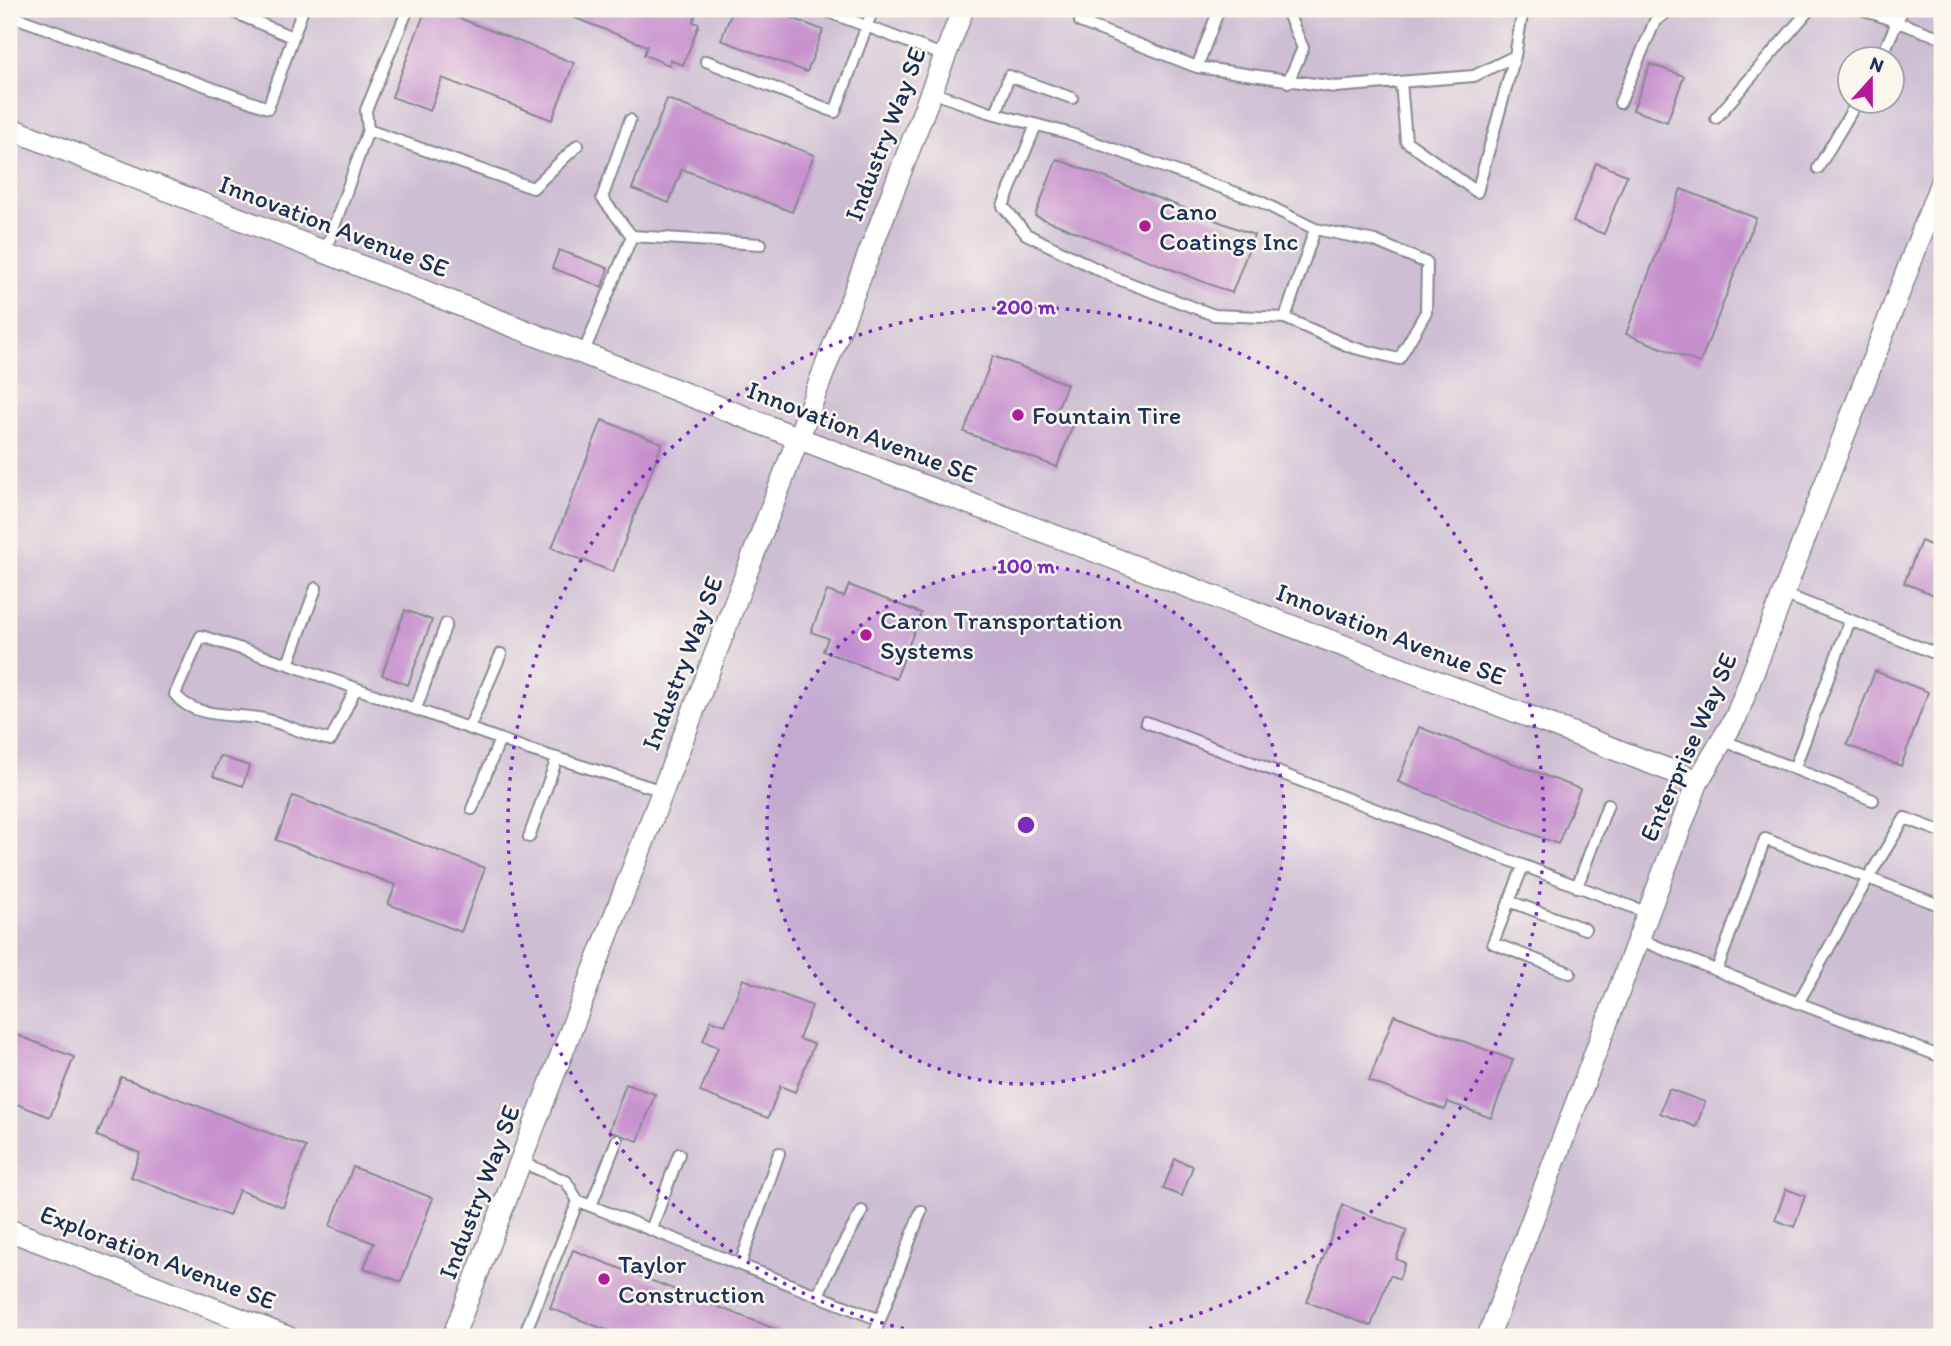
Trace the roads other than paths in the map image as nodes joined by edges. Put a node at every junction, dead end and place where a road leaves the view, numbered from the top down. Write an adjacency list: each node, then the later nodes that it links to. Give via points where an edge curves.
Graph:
1 (226, 9): 18 (lane)
2 (303, 9): 18 (lane)
3 (408, 9): 36 (lane, via 366,110)
4 (821, 9): 17 (lane)
5 (873, 9): 17 (lane)
6 (963, 9): 21 (street, Industry Way SE)
7 (1085, 9): 24 (lane, via 1080,22)
8 (1219, 9): 24 (lane)
9 (1286, 9): 25 (lane, via 1303,48)
10 (1523, 9): 22 (lane)
11 (1671, 9): 29 (lane, via 1655,21)
12 (1810, 9): 32 (lane)
13 (1861, 9): 16 (lane)
14 (1903, 9): 16 (lane)
15 (9, 15): 18 (lane, via 268,108)
16 (1897, 22): 19 (lane); 20 (lane)
17 (866, 26): 21 (lane); 23 (lane, via 835,111)
18 (292, 37)
19 (1942, 38)
20 (1886, 46)
21 (944, 56): 27 (street, Industry Way SE)
22 (1515, 56): 26 (lane, via 1474,76); 26 (lane, via 1478,192 1406,141)
23 (706, 61)
24 (1197, 66): 25 (lane)
25 (1288, 82): 26 (lane, via 1335,87)
26 (1401, 82)
27 (931, 92): 30 (lane); 46 (street, Industry Way SE)
28 (1072, 98): 30 (lane, via 1009,76)
29 (1620, 103)
30 (996, 114): 34 (lane)
31 (1849, 116): 38 (lane)
32 (1716, 118)
33 (630, 120): 41 (lane, via 602,198)
34 (1036, 125): 40 (lane, via 1259,201); 44 (lane, via 1003,206 1026,234 1113,277 1214,315)
35 (9, 128): 43 (street, Innovation Avenue SE)
36 (368, 130): 37 (lane, via 533,188); 43 (lane)
37 (578, 145)
38 (1818, 168)
39 (1942, 180): 48 (street, Enterprise Way SE)
40 (1315, 229): 44 (lane); 44 (lane, via 1375,241 1427,263 1426,312 1399,359 1351,346)
41 (632, 236): 42 (lane); 45 (lane)
42 (761, 244)
43 (324, 252): 45 (street, Innovation Avenue SE)
44 (1285, 318)
45 (583, 354): 46 (street, Innovation Avenue SE)
46 (798, 438): 62 (street, Innovation Avenue SE); 63 (street, Industry Way SE)
47 (316, 589): 53 (lane)
48 (1783, 594): 49 (lane); 59 (street, Enterprise Way SE, via 1736,717)
49 (1850, 620): 52 (lane); 61 (lane)
50 (446, 624): 55 (lane)
51 (500, 654): 57 (lane)
52 (1942, 656)
53 (288, 664): 54 (lane); 54 (lane, via 201,636 175,694 182,704 229,716 266,719 309,737 331,740)
54 (356, 688): 55 (lane)
55 (416, 709): 57 (lane)
56 (1146, 722): 69 (lane)
57 (469, 728): 58 (lane)
58 (500, 739): 60 (lane); 66 (lane)
59 (1722, 740): 61 (lane); 62 (street, Enterprise Way SE)
60 (558, 758): 63 (lane); 68 (lane)
61 (1794, 769): 64 (lane)
62 (1698, 781): 74 (street, Enterprise Way SE)
63 (663, 791): 84 (street, Industry Way SE)
64 (1873, 800)
65 (1608, 804): 71 (lane)
66 (472, 809)
67 (1942, 832): 70 (lane, via 1905,818)
68 (529, 837)
69 (1523, 866): 71 (lane); 72 (lane)
70 (1868, 878): 73 (lane); 77 (lane, via 1765,839); 79 (lane)
71 (1577, 887): 74 (lane)
72 (1509, 901): 75 (lane); 78 (lane, via 1493,943)
73 (1942, 906)
74 (1648, 913): 76 (street, Enterprise Way SE)
75 (1585, 929)
76 (1638, 939): 77 (lane); 98 (street, Enterprise Way SE)
77 (1717, 970): 79 (lane)
78 (1570, 973)
79 (1798, 1003): 80 (lane)
80 (1942, 1057)
81 (617, 1140): 86 (lane)
82 (679, 1153): 90 (lane)
83 (779, 1153): 91 (lane)
84 (521, 1162): 85 (lane, via 566,1181); 95 (street, Industry Way SE)
85 (578, 1201): 86 (lane); 96 (lane, via 527,1328)
86 (591, 1206): 90 (lane)
87 (862, 1211): 92 (lane)
88 (921, 1211): 93 (lane)
89 (9, 1230): 94 (street, Exploration Avenue SE)
90 (651, 1230): 91 (lane)
91 (740, 1265): 92 (lane)
92 (818, 1296): 93 (lane)
93 (880, 1320): 97 (lane)
94 (288, 1337)
95 (453, 1337)
96 (531, 1337)
97 (873, 1337)
98 (1488, 1337)

